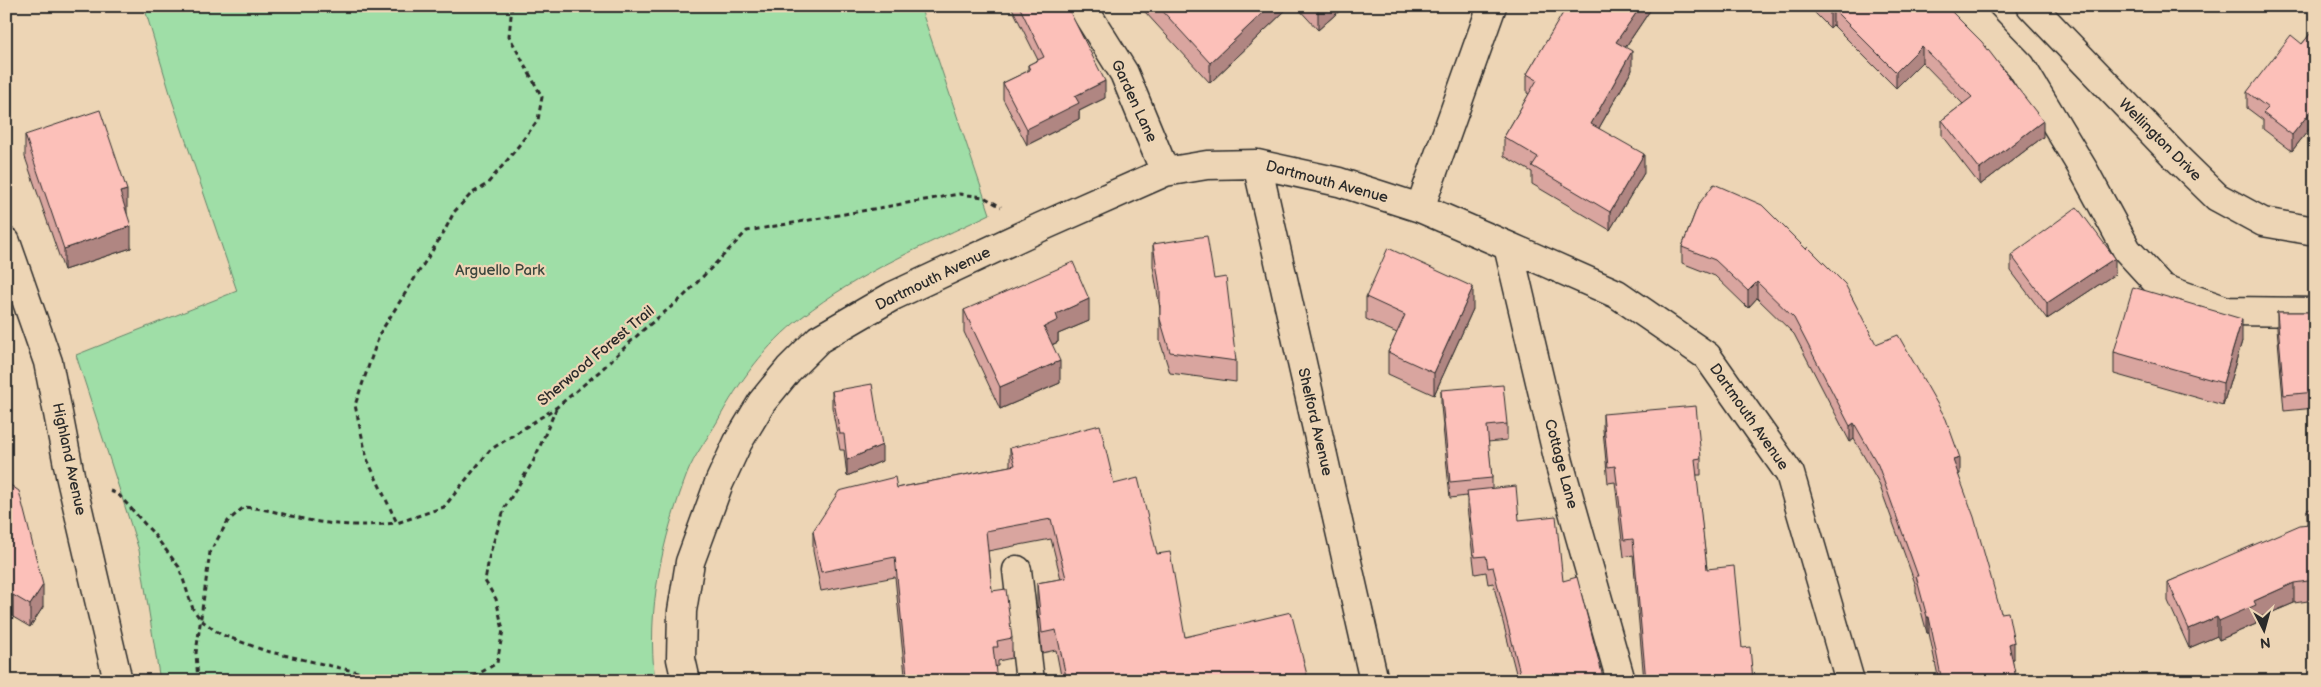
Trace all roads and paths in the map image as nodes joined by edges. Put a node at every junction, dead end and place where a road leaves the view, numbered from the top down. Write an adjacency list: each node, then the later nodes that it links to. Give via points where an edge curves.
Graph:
1 (512, 6): 16 (path, via 510,36 542,97 538,120 487,184 471,194 454,212 380,333 355,405 367,459)
2 (1082, 6): 7 (street, Garden Lane, via 1124,73)
3 (1492, 6): 9 (street)
4 (1963, 6): 13 (street, via 2021,66 2127,250 2162,288 2227,311)
5 (2030, 6): 10 (street, Wellington Drive, via 2217,197 2263,222)
6 (1256, 164): 7 (street, Dartmouth Avenue, via 1207,165); 9 (street, Dartmouth Avenue, via 1339,182); 25 (street, Shelford Avenue)
7 (1166, 172): 23 (street, Dartmouth Avenue, via 893,296 819,338 789,369 762,402 738,442 690,562 682,611 681,659)
8 (984, 197): 14 (path, Sherwood Forest Trail, via 959,194 747,231 683,298)
9 (1420, 208): 12 (street, Dartmouth Avenue)
10 (2315, 231)
11 (6, 242): 15 (street, Highland Avenue, via 48,362)
12 (1508, 246): 26 (street, Cottage Lane, via 1559,462); 27 (street, Dartmouth Avenue, via 1617,294 1707,356 1790,474)
13 (2315, 312)
14 (557, 407): 16 (path, Sherwood Forest Trail, via 490,450 444,507); 22 (path, via 534,460 505,507 490,553 485,581 496,599 503,630 497,663)
15 (70, 475): 18 (path, via 118,494 179,567 193,609); 19 (street, Highland Avenue)
16 (397, 523): 18 (path, Sherwood Forest Trail, via 353,527 308,520 270,509 244,507 228,521 210,552)
17 (1017, 570): 24 (street)
18 (201, 620): 20 (path, via 196,652); 21 (path, via 220,634 266,651)
19 (118, 681)
20 (198, 681)
21 (397, 681)
22 (466, 681)
23 (686, 681)
24 (1030, 681)
25 (1374, 681)
26 (1622, 681)
27 (1850, 681)

